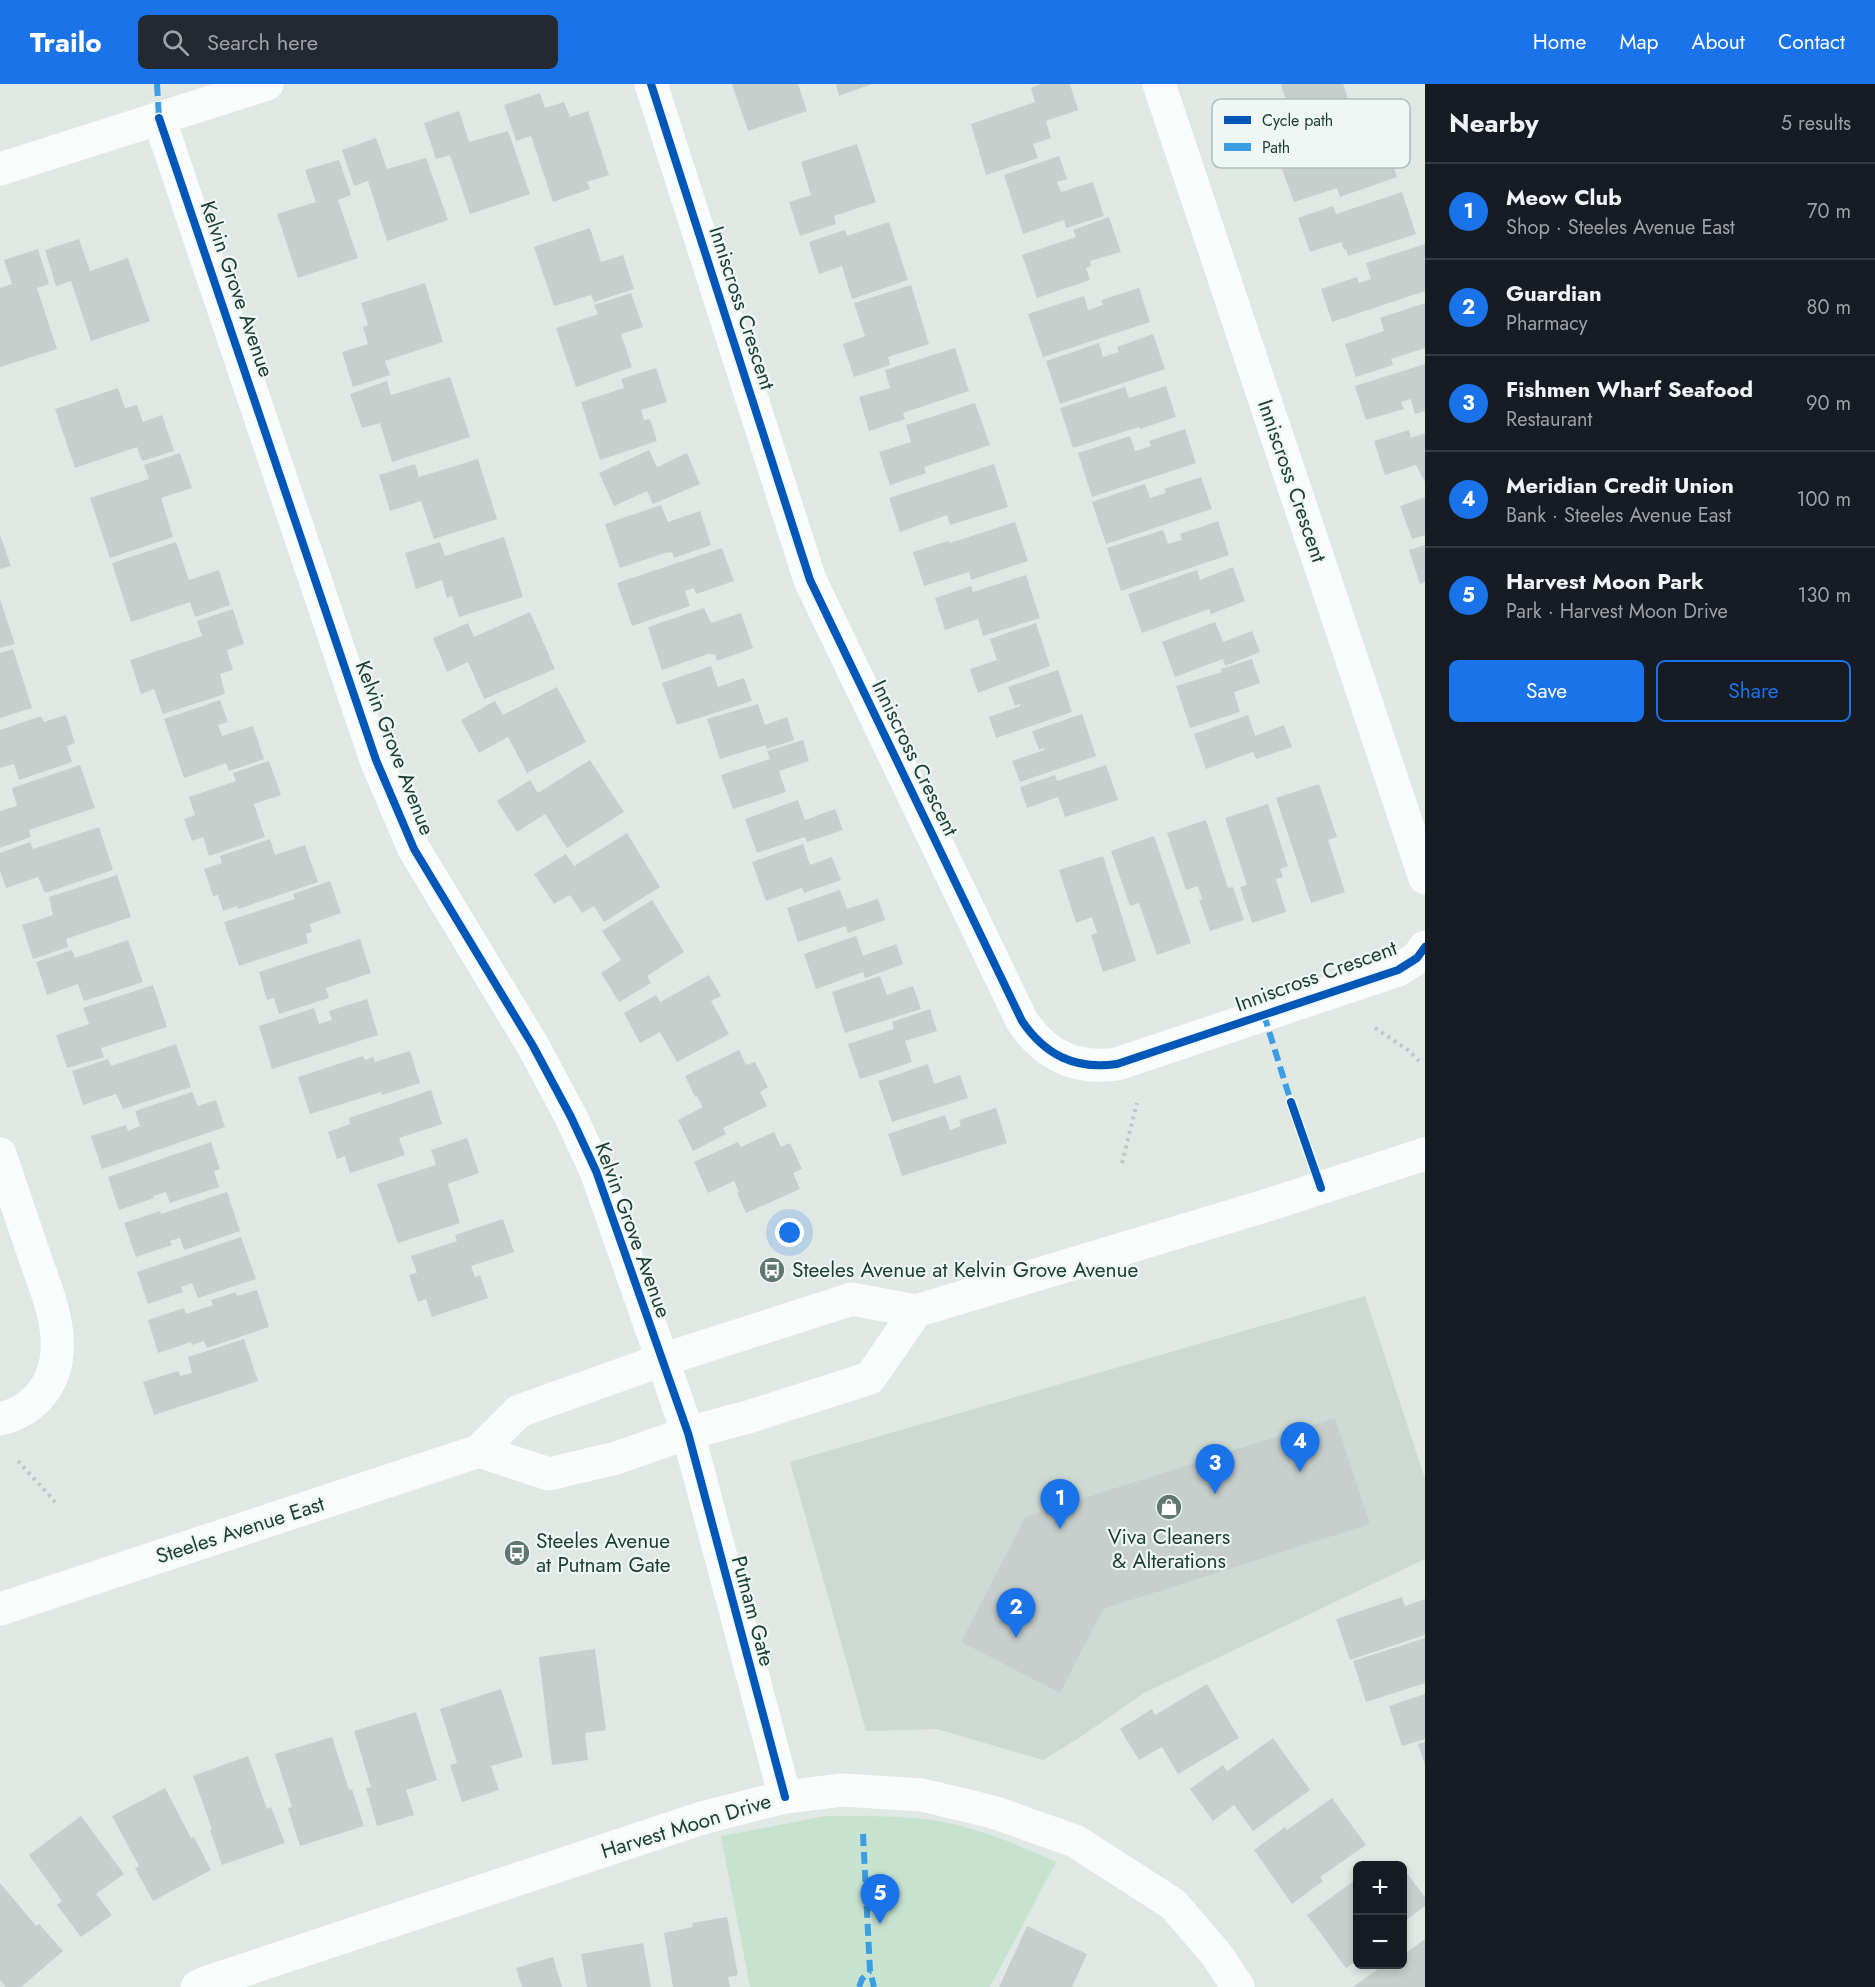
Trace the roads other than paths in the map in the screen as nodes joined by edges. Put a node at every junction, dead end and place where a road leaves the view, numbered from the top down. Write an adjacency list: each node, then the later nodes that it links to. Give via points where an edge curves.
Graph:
1 (267, 84): 4 (street)
2 (651, 84): 7 (street, Inniscross Crescent, via 810,580 1031,1035 1068,1060 1084,1065 1117,1064 1398,970 1417,958)
3 (1159, 84): 6 (street, Inniscross Crescent)
4 (159, 118): 5 (street); 11 (street, Kelvin Grove Avenue, via 376,760 414,849 533,1046 571,1117 596,1172)
5 (0, 169)
6 (1425, 878)
7 (1425, 947)
8 (0, 1154): 12 (street, via 54,1315 58,1350 48,1384 36,1401)
9 (1425, 1154): 10 (street, Steeles Avenue East)
10 (916, 1311): 11 (street, Steeles Avenue East, via 852,1299); 13 (street, via 870,1378)
11 (662, 1360): 13 (street, Kelvin Grove Avenue); 14 (street, Steeles Avenue East, via 519,1411)
12 (0, 1419)
13 (688, 1433): 14 (street, via 616,1458 549,1474); 16 (street, Putnam Gate)
14 (479, 1451): 15 (street, Steeles Avenue East)
15 (0, 1609)
16 (785, 1797): 17 (street, Harvest Moon Drive, via 702,1818); 18 (street, Harvest Moon Drive, via 842,1790 922,1794 993,1812 1075,1841 1173,1904)
17 (197, 1987)
18 (1238, 1987)

